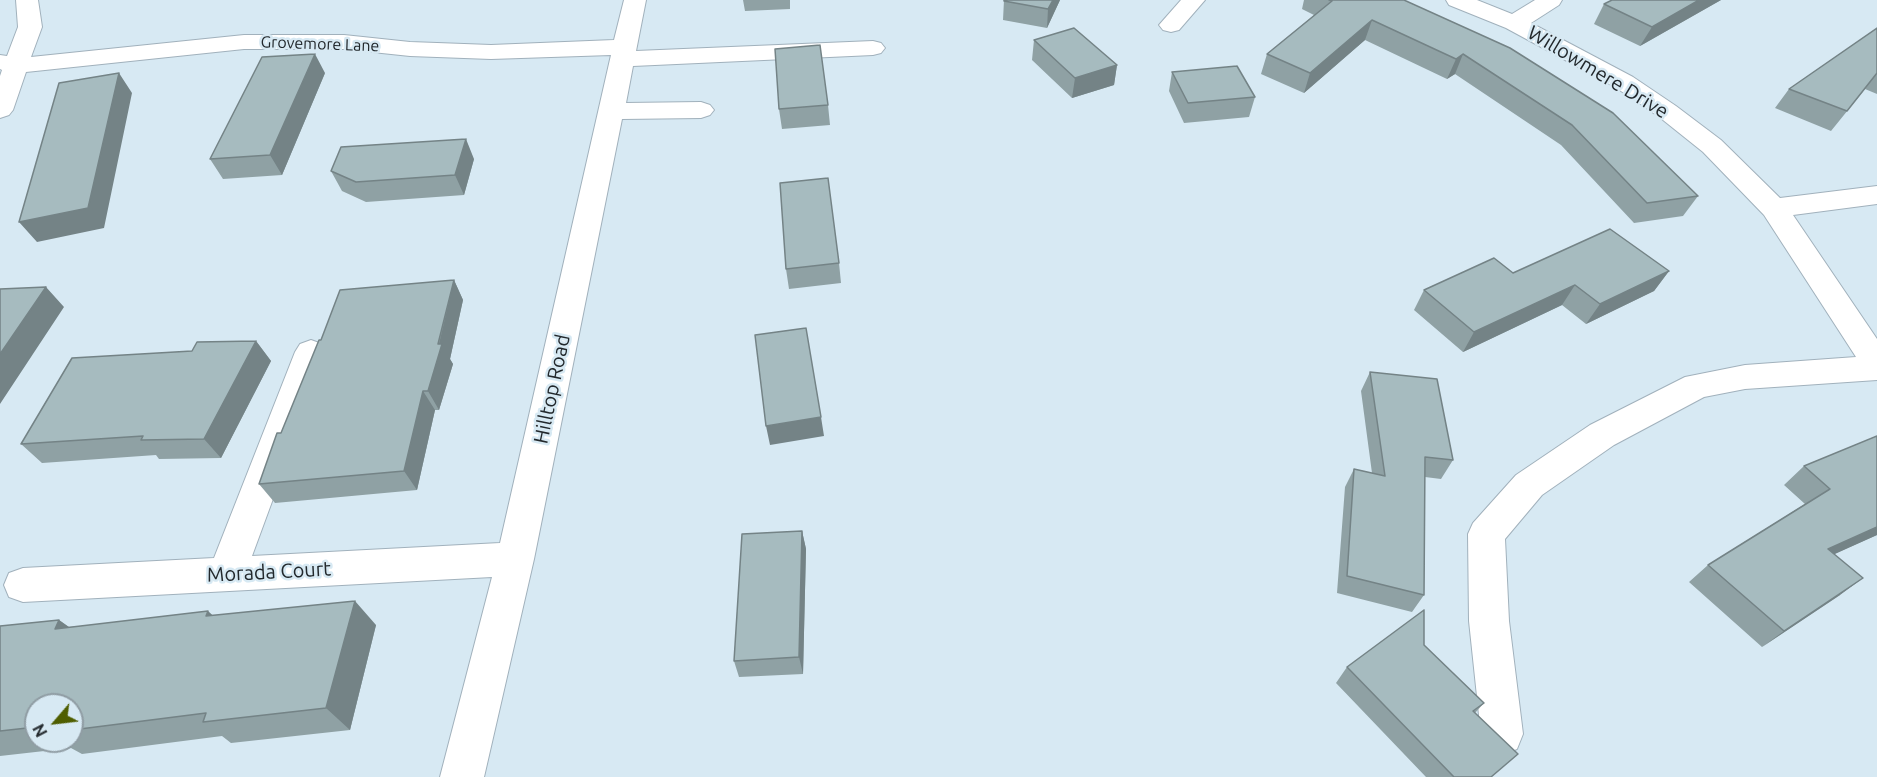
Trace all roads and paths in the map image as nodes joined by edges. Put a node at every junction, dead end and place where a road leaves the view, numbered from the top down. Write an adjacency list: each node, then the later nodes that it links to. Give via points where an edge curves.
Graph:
1 (27, 0): 10 (street, via 30,27)
2 (635, 0): 9 (street, Hilltop Road)
3 (1194, 0): 7 (street)
4 (1458, 0): 6 (street, Willowmere Drive)
5 (1551, 0): 6 (street)
6 (1514, 22): 15 (street, Willowmere Drive, via 1624,82 1667,111 1712,146)
7 (1171, 25)
8 (873, 48): 9 (street, Grovemore Lane)
9 (623, 53): 10 (street, Grovemore Lane, via 244,42); 13 (street, Hilltop Road)
10 (9, 64): 11 (street)
11 (0, 110)
12 (701, 110): 13 (street)
13 (611, 111): 18 (street, Hilltop Road)
14 (1877, 195): 15 (street)
15 (1774, 208): 17 (street, Willowmere Drive)
16 (311, 352): 19 (street)
17 (1877, 366): 21 (street, via 1745,376 1697,386 1602,435 1529,485 1486,534 1489,621)
18 (515, 559): 19 (street, Morada Court); 22 (street, Hilltop Road)
19 (226, 575): 20 (street, Morada Court)
20 (23, 585)
21 (1502, 734)
22 (462, 777)

